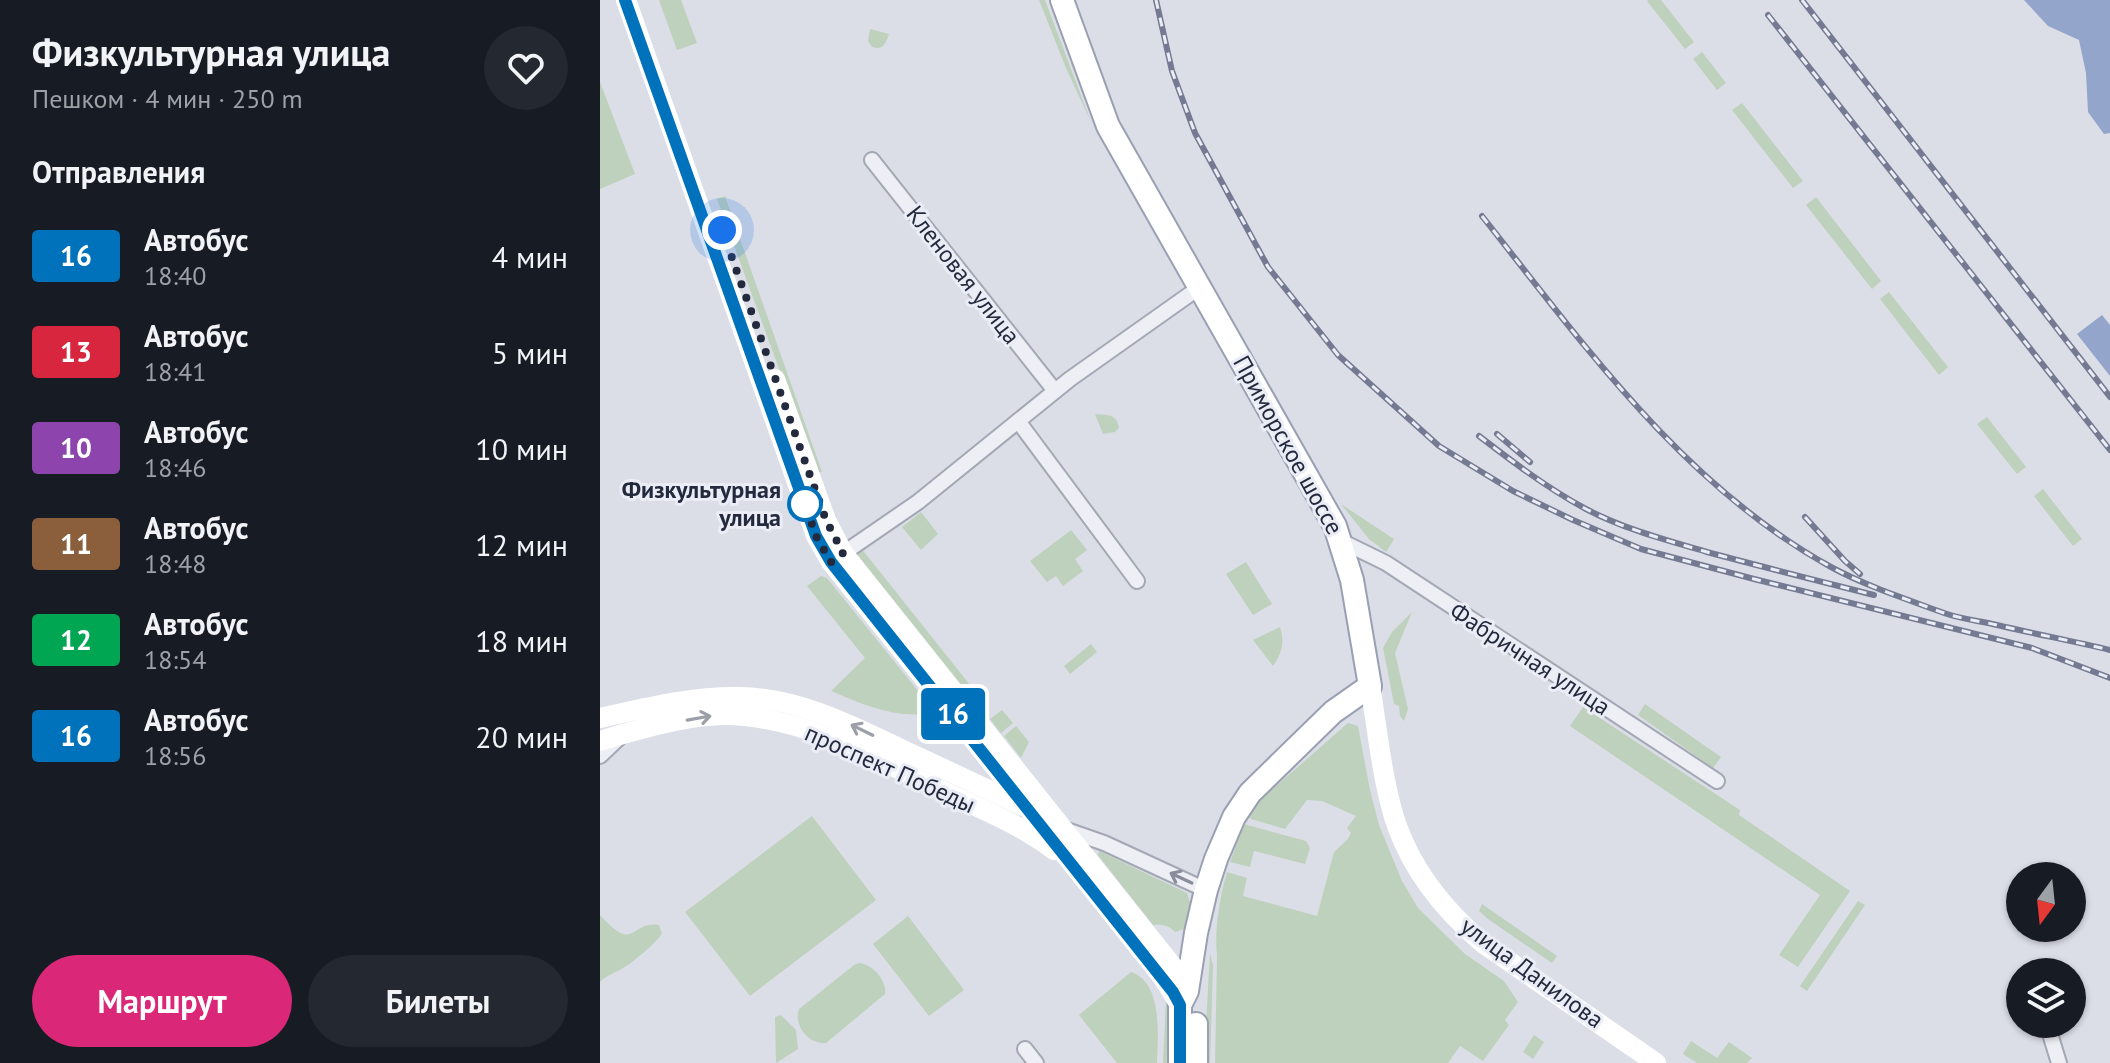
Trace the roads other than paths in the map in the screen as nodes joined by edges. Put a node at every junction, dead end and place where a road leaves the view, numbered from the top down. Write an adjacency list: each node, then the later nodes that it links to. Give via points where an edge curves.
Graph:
1 (626, 0): 9 (main road, via 816,536)
2 (640, 0): 9 (main road)
3 (1062, 0): 5 (main road, Приморское шоссе, via 1108,126)
4 (872, 160): 6 (street, Кленовая улица)
5 (1200, 287): 6 (street); 8 (main road, Приморское шоссе)
6 (1055, 391): 7 (street)
7 (1018, 421): 9 (street, via 918,502); 10 (street)
8 (1341, 541): 11 (main road, Приморское шоссе); 17 (street, Фабричная улица, via 1386,563)
9 (837, 557): 14 (main road); 18 (main road)
10 (1137, 581)
11 (1370, 686): 22 (main road, via 1333,712 1250,793 1225,835); 29 (main road, улица Данилова, via 1397,824 1433,893 1484,944)
12 (613, 722): 13 (main road, проспект Победы); 15 (street); 16 (main road, проспект Победы, one-way to 12, via 830,715 785,703 741,697 693,699); 19 (main road, проспект Победы, one-way to 19, via 705,716 783,723 826,735)
13 (600, 741)
14 (980, 748): 16 (main road, via 973,765); 18 (main road)
15 (600, 756)
16 (958, 776): 18 (main road, проспект Победы)
17 (1717, 781)
18 (1031, 800): 19 (main road, via 1024,823); 20 (main road, проспект Победы); 21 (main road)
19 (1015, 825): 21 (main road, проспект Победы)
20 (1064, 829): 22 (street, one-way to 20); 23 (main road, via 1174,968)
21 (1073, 864): 23 (main road)
22 (1206, 890): 23 (main road)
23 (1184, 998): 27 (main road); 28 (main road, via 1196,1022)
24 (2051, 1038): 30 (street)
25 (1025, 1049): 26 (street)
26 (1036, 1063)
27 (1180, 1063)
28 (1196, 1063)
29 (1656, 1063)
30 (2059, 1063)

